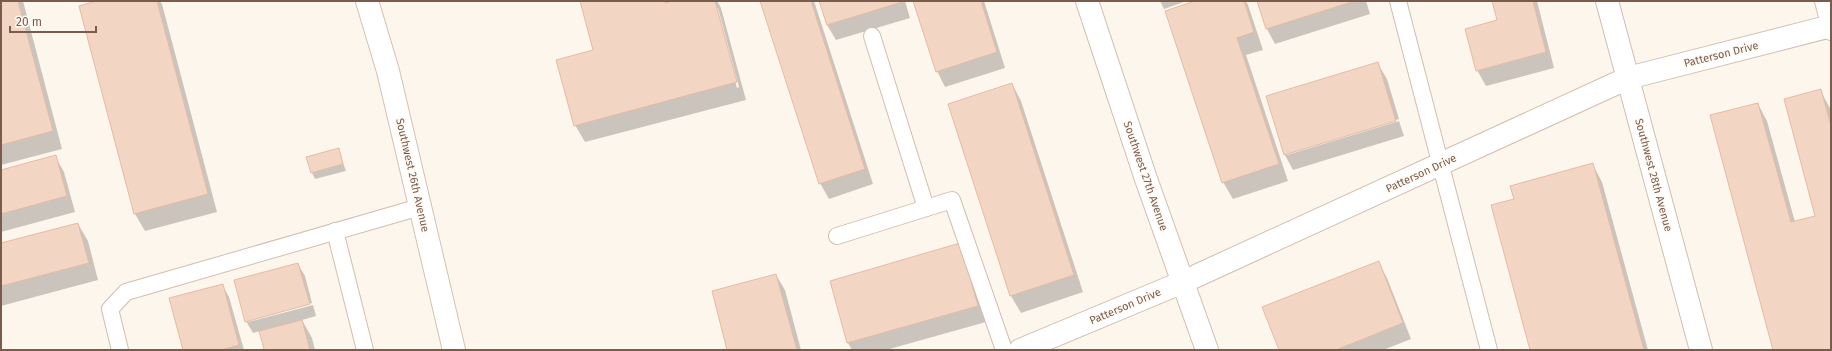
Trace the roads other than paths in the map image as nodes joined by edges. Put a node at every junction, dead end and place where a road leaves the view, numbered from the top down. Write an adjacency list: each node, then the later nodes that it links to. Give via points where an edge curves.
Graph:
1 (367, 1): 10 (street, Southwest 26th Avenue, via 388,71)
2 (1087, 1): 14 (street, Southwest 27th Avenue)
3 (1398, 1): 9 (lane)
4 (1607, 1): 8 (street, Southwest 28th Avenue)
5 (1823, 1): 6 (lane)
6 (1830, 28): 8 (street, Patterson Drive)
7 (872, 36): 11 (lane)
8 (1628, 78): 9 (street, Patterson Drive); 22 (street, Southwest 28th Avenue)
9 (1440, 164): 14 (street, Patterson Drive); 21 (lane)
10 (420, 207): 12 (lane); 17 (street, Southwest 26th Avenue)
11 (926, 208): 13 (lane); 18 (lane, via 952,200)
12 (335, 231): 15 (lane, via 126,292 110,309); 16 (lane)
13 (837, 236)
14 (1183, 282): 19 (street, Patterson Drive); 20 (street, Southwest 27th Avenue)
15 (120, 350)
16 (365, 350)
17 (454, 350)
18 (1004, 350)
19 (1020, 350)
20 (1206, 350)
21 (1489, 350)
22 (1701, 350)

